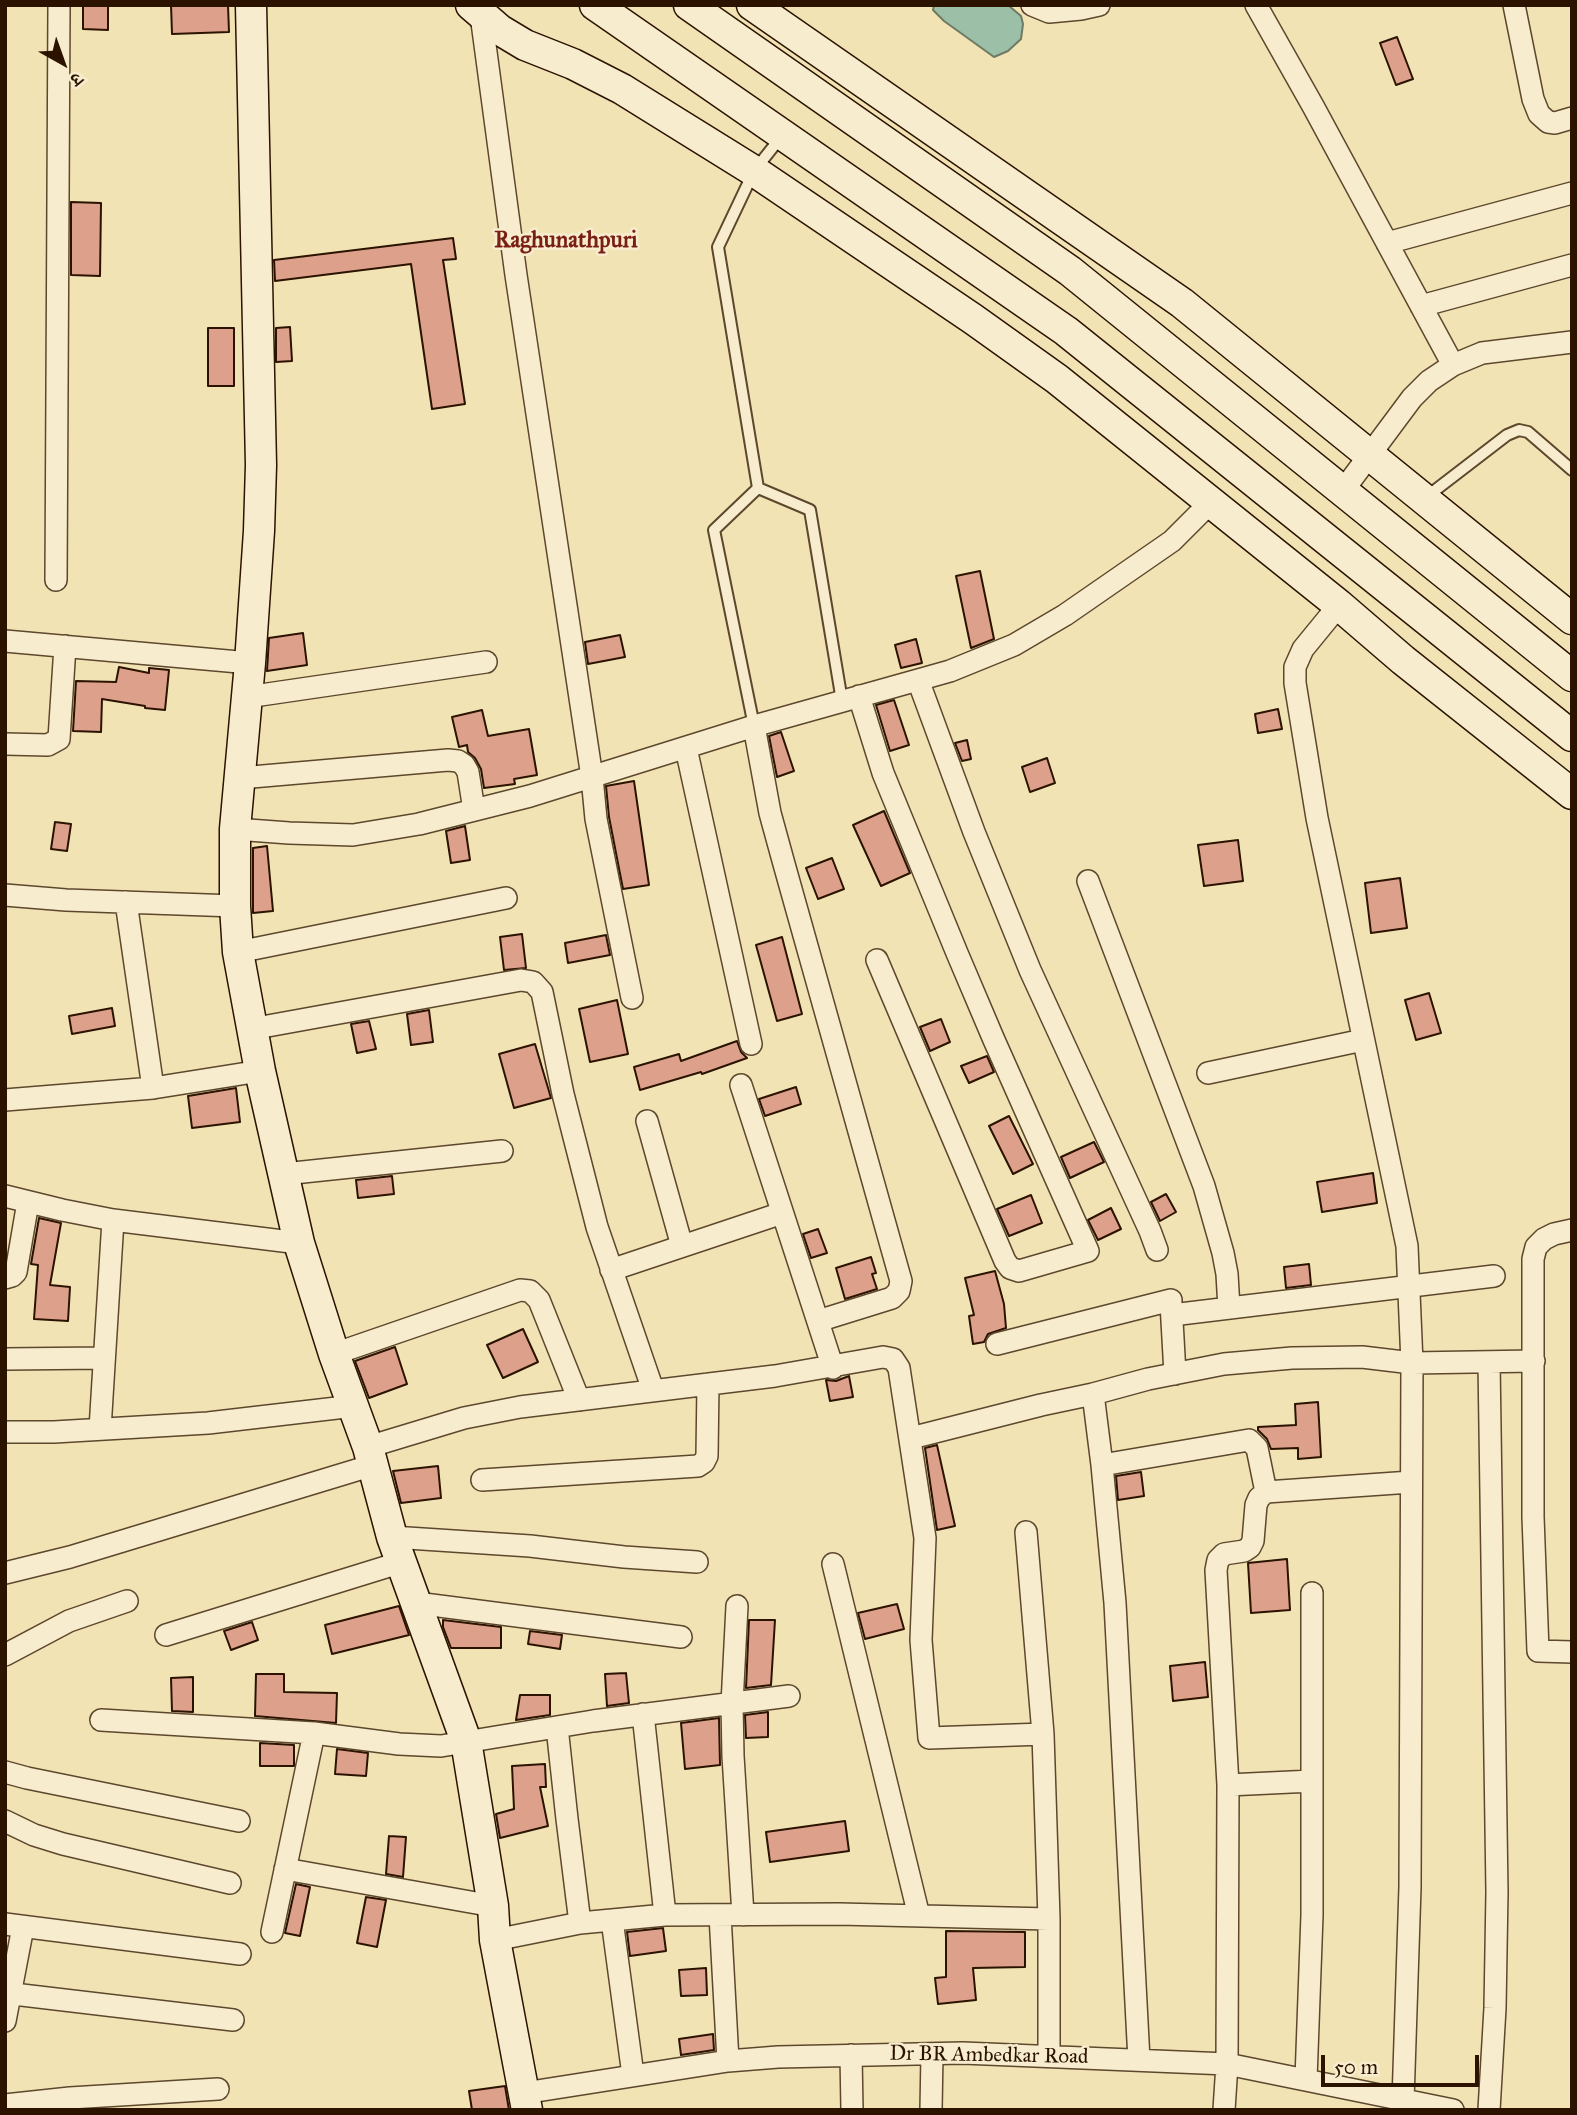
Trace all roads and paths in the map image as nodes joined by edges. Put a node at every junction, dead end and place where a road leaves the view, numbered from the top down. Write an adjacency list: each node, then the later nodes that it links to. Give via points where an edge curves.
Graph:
1 (59, 5): 26 (street)
2 (251, 5): 32 (street, via 261,465)
3 (595, 5): 12 (street)
4 (689, 5): 23 (street, via 1069,271)
5 (752, 5): 20 (street, via 1182,303)
6 (1032, 5): 7 (street, via 1049,12)
7 (1099, 5)
8 (1256, 5): 15 (street)
9 (1514, 5): 11 (street, via 1539,114 1555,123)
10 (476, 10): 13 (street, via 525,45 622,89); 41 (street)
11 (1572, 118)
12 (783, 135): 13 (lane); 38 (street, via 1066,331)
13 (754, 171): 22 (lane, via 718,247); 25 (street, via 1057,379)
14 (1572, 193): 15 (street)
15 (1387, 243): 17 (street)
16 (1572, 265): 17 (street)
17 (1421, 306): 19 (street)
18 (1572, 342): 19 (street, via 1482,353)
19 (1452, 365): 20 (street, via 1412,398)
20 (1370, 457): 23 (street); 24 (street)
21 (1572, 470): 24 (lane, via 1528,432 1519,430)
22 (758, 488): 36 (lane, via 810,510); 37 (lane, via 714,530)
23 (1342, 492): 33 (street)
24 (1423, 499): 28 (street)
25 (1211, 502): 27 (street); 34 (street, via 1172,541 1065,615 1014,645)
26 (56, 580)
27 (1339, 605): 43 (street); 55 (street, via 1303,649 1295,667 1295,683 1317,818)
28 (1572, 619)
29 (5, 641): 30 (street)
30 (65, 646): 32 (street); 39 (street, via 59,739 48,745)
31 (486, 662): 35 (street)
32 (250, 663): 35 (street)
33 (1572, 676)
34 (918, 680): 36 (street); 72 (street, via 1030,970)
35 (247, 697): 42 (street)
36 (851, 699): 37 (street); 52 (street, via 1088,1251 1019,1271 1010,1268)
37 (754, 726): 40 (street); 79 (street, via 770,813 901,1281 892,1298)
38 (1572, 736)
39 (5, 744)
40 (686, 748): 41 (street); 56 (street)
41 (592, 777): 44 (street); 53 (street, via 596,819)
42 (240, 778): 44 (street, via 458,761 468,772); 45 (street)
43 (1572, 793)
44 (474, 810): 45 (street, via 353,835)
45 (235, 829): 50 (street)
46 (1088, 881): 78 (street, via 1204,1186 1223,1253)
47 (5, 895): 49 (street)
48 (506, 898): 51 (street)
49 (127, 902): 50 (street); 60 (street)
50 (235, 906): 51 (street)
51 (238, 952): 54 (street)
52 (877, 960)
53 (632, 998)
54 (251, 1029): 57 (street); 73 (street, via 521,980 533,982 542,992 583,1175)
55 (1363, 1040): 58 (street); 76 (street, via 1407,1245)
56 (751, 1044)
57 (260, 1071): 60 (street); 64 (street)
58 (1208, 1073)
59 (741, 1085): 67 (street)
60 (153, 1088): 61 (street)
61 (5, 1100)
62 (647, 1121): 71 (street)
63 (502, 1151): 64 (street)
64 (284, 1174): 70 (street)
65 (5, 1196): 66 (street)
66 (27, 1202): 68 (street); 75 (street, via 16,1272)
67 (782, 1213): 71 (street); 79 (street)
68 (113, 1220): 70 (street); 82 (street)
69 (1572, 1230): 84 (street, via 1554,1234 1536,1247)
70 (299, 1243): 81 (street)
71 (682, 1246): 73 (street)
72 (1157, 1250)
73 (611, 1270): 90 (street)
74 (1494, 1276): 76 (street)
75 (5, 1278)
76 (1410, 1286): 78 (street); 86 (street)
77 (1171, 1302): 78 (street); 80 (street); 88 (street)
78 (1229, 1308)
79 (818, 1321): 87 (street)
80 (998, 1344)
81 (334, 1354): 92 (street, via 520,1290 530,1291 539,1300); 93 (street)
82 (104, 1358): 83 (street); 94 (street)
83 (5, 1359)
84 (1534, 1361): 85 (street); 113 (street, via 1538,1651)
85 (1489, 1362): 86 (street); 161 (street, via 1497,1892)
86 (1412, 1363): 88 (street, via 1362,1357 1292,1359 1224,1364); 100 (street)
87 (833, 1367): 89 (street); 96 (street, via 883,1357 893,1360 899,1368)
88 (1175, 1374): 91 (street)
89 (708, 1384): 90 (street); 99 (street, via 707,1456 698,1466)
90 (653, 1390): 92 (street)
91 (1093, 1394): 96 (street); 98 (street)
92 (579, 1400): 97 (street, via 464,1418)
93 (354, 1406): 94 (street, via 208,1423); 97 (street)
94 (100, 1429): 95 (street)
95 (5, 1432)
96 (911, 1438): 121 (street, via 925,1538 921,1640 929,1738)
97 (370, 1456): 103 (street); 106 (street, via 70,1557)
98 (1102, 1465): 101 (street, via 1249,1440 1257,1448); 148 (street, via 1115,1603)
99 (482, 1480)
100 (1411, 1482): 101 (street); 155 (street, via 1410,1887)
101 (1266, 1492): 125 (street, via 1256,1505 1250,1547 1224,1554 1216,1570)
102 (1026, 1532): 121 (street)
103 (397, 1550): 104 (street, via 530,1546); 109 (street); 111 (street)
104 (697, 1562)
105 (833, 1564): 134 (street)
106 (5, 1573)
107 (1312, 1593): 124 (street)
108 (127, 1601): 114 (street, via 69,1621)
109 (416, 1603): 112 (street); 122 (street)
110 (737, 1606): 116 (street)
111 (166, 1635)
112 (681, 1637)
113 (1572, 1651)
114 (5, 1655)
115 (789, 1696): 116 (street)
116 (733, 1704): 117 (street); 133 (street)
117 (643, 1714): 119 (street); 131 (street)
118 (101, 1720): 120 (street)
119 (557, 1727): 122 (street); 137 (street)
120 (314, 1733): 122 (street, via 419,1746); 128 (street)
121 (1043, 1734): 135 (street)
122 (466, 1741): 130 (street)
123 (5, 1772): 127 (street)
124 (1312, 1781): 125 (street); 152 (street)
125 (1228, 1785): 150 (street)
126 (5, 1821): 129 (street, via 63,1844)
127 (239, 1821)
128 (285, 1869): 130 (street); 139 (street)
129 (230, 1884)
130 (493, 1906): 140 (street)
131 (665, 1915): 132 (street); 136 (street)
132 (720, 1915): 133 (street); 149 (street)
133 (743, 1915): 134 (street)
134 (919, 1916): 135 (street)
135 (1049, 1919): 147 (street)
136 (612, 1920): 137 (street); 151 (street)
137 (580, 1923): 140 (street)
138 (14, 1925): 141 (street); 142 (street)
139 (272, 1932)
140 (495, 1940): 154 (street)
141 (240, 1954)
142 (8, 1994): 143 (street); 144 (street)
143 (233, 2020)
144 (5, 2021)
145 (932, 2054): 146 (street, Dr BR Ambedkar Road); 147 (street, Dr BR Ambedkar Road); 158 (street)
146 (851, 2055): 149 (street, Dr BR Ambedkar Road); 157 (street)
147 (1049, 2056): 148 (street, Dr BR Ambedkar Road)
148 (1139, 2060): 150 (street, Dr BR Ambedkar Road)
149 (728, 2062): 151 (street, Dr BR Ambedkar Road)
150 (1227, 2064): 152 (street, Dr BR Ambedkar Road); 159 (street)
151 (633, 2076): 154 (street, Dr BR Ambedkar Road)
152 (1306, 2079): 155 (street, Dr BR Ambedkar Road)
153 (218, 2089): 156 (street)
154 (525, 2101)
155 (1403, 2101): 160 (street, Dr BR Ambedkar Road)
156 (5, 2105)
157 (852, 2110)
158 (931, 2110)
159 (1224, 2110)
160 (1453, 2110)
161 (1489, 2110)

